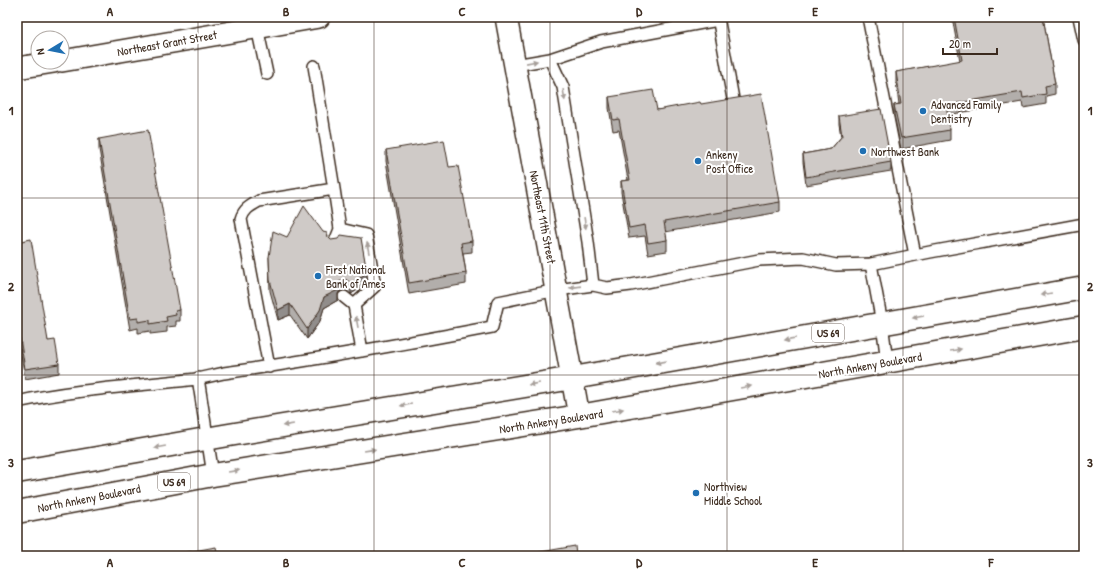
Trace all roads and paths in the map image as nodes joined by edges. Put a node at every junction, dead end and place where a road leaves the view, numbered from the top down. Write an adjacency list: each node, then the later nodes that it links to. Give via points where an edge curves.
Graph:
1 (319, 17): 6 (street, Northeast Grant Street)
2 (506, 17): 10 (street, Northeast 11th Street)
3 (868, 17): 20 (lane)
4 (1080, 17): 7 (lane)
5 (718, 19): 9 (lane, via 601,42); 15 (lane)
6 (256, 22): 8 (street, Northeast Grant Street); 14 (lane)
7 (1084, 40)
8 (70, 59)
9 (550, 59): 10 (lane, one-way to 9); 22 (lane, one-way to 22, via 563,86)
10 (515, 65): 24 (street, Northeast 11th Street)
11 (30, 66): 13 (street)
12 (314, 66): 16 (lane)
13 (17, 68)
14 (267, 74)
15 (733, 99)
16 (334, 189): 18 (lane); 31 (lane, via 259,201 243,213 241,219)
17 (1084, 224): 20 (lane)
18 (340, 229): 19 (lane); 26 (lane, one-way to 18, via 375,286 366,235)
19 (334, 244)
20 (915, 255): 21 (lane)
21 (871, 264): 22 (lane, via 836,265 803,258 759,260 631,285 607,288); 27 (lane)
22 (593, 285): 24 (lane, one-way to 24)
23 (1084, 288): 27 (main road, US 69, one-way to 27)
24 (556, 290): 29 (lane, via 498,302 492,327); 33 (street, Northeast 11th Street)
25 (344, 297): 26 (lane)
26 (354, 304): 29 (lane, one-way to 26)
27 (882, 323): 30 (lane); 33 (main road, US 69, one-way to 33)
28 (1084, 327): 30 (main road, North Ankeny Boulevard / US 69, one-way to 28)
29 (362, 351): 31 (lane)
30 (887, 362): 35 (main road, North Ankeny Boulevard / US 69, one-way to 30)
31 (269, 367): 32 (lane)
32 (198, 378): 34 (lane, via 68,392); 36 (lane)
33 (573, 378): 35 (street, Northeast 11th Street); 36 (main road, US 69, one-way to 36)
34 (17, 402)
35 (579, 416): 38 (main road, North Ankeny Boulevard / US 69, one-way to 35)
36 (208, 438): 37 (main road, US 69, one-way to 37); 38 (lane)
37 (17, 472)
38 (213, 474): 39 (main road, North Ankeny Boulevard / US 69)
39 (17, 512)

